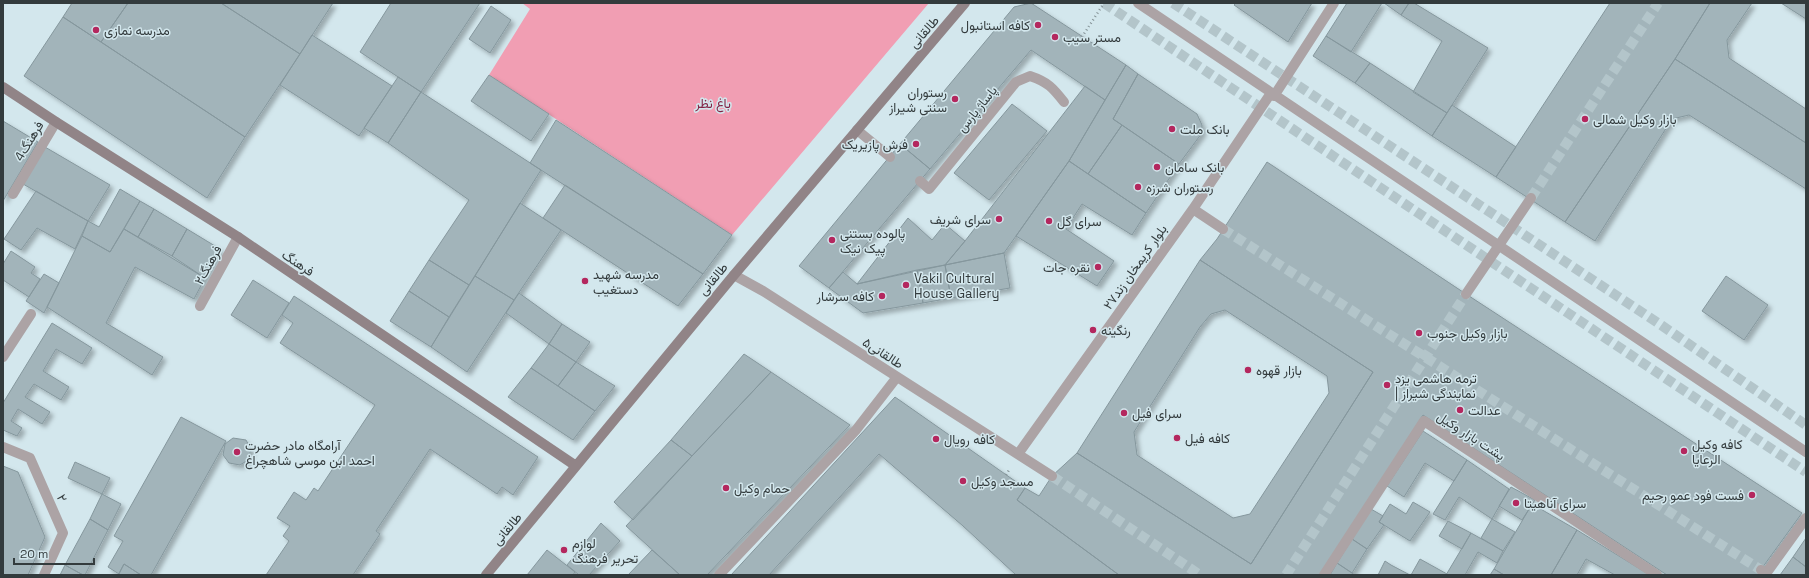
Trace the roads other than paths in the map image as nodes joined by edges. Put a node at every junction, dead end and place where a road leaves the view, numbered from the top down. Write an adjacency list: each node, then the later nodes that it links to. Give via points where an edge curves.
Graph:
1 (966, 3): 8 (street, طالقانی)
2 (1138, 3): 5 (street)
3 (1334, 3): 5 (street, بلوار کریمخان زند۲۷)
4 (3, 86): 7 (street, فرهنگ)
5 (1273, 94): 13 (street, بلوار کریمخان زند۲۷); 16 (street)
6 (1064, 102): 10 (street, پاساژ پارس, via 1051,85 1043,80 1030,76 1016,82 929,189)
7 (56, 122): 11 (street, فرهنگ4); 15 (street, فرهنگ)
8 (857, 130): 9 (street); 17 (street, طالقانی)
9 (890, 157)
10 (920, 181)
11 (12, 194)
12 (1531, 198): 16 (street)
13 (1193, 209): 14 (street); 25 (street, بلوار کریمخان زند۲۷)
14 (1223, 229)
15 (238, 237): 19 (street, فرهنگ۲); 26 (street, فرهنگ)
16 (1500, 245): 18 (street); 24 (street)
17 (734, 275): 22 (street, طالقانی۵, via 764,291); 26 (street, طالقانی)
18 (1466, 294)
19 (200, 306)
20 (31, 314): 21 (street)
21 (3, 357)
22 (898, 378): 25 (street, طالقانی۵); 32 (street, via 856,430)
23 (3, 447): 30 (street, ۲, via 30,458 63,533)
24 (1806, 452)
25 (1018, 454): 27 (street, طالقانی۵)
26 (576, 466): 31 (street, طالقانی)
27 (1052, 476)
28 (1806, 518): 29 (street)
29 (1764, 573)
30 (44, 575)
31 (486, 575)
32 (719, 575)
33 (1324, 575): 34 (street, پشت بازار وکیل, via 1424,421)
34 (1657, 575)

